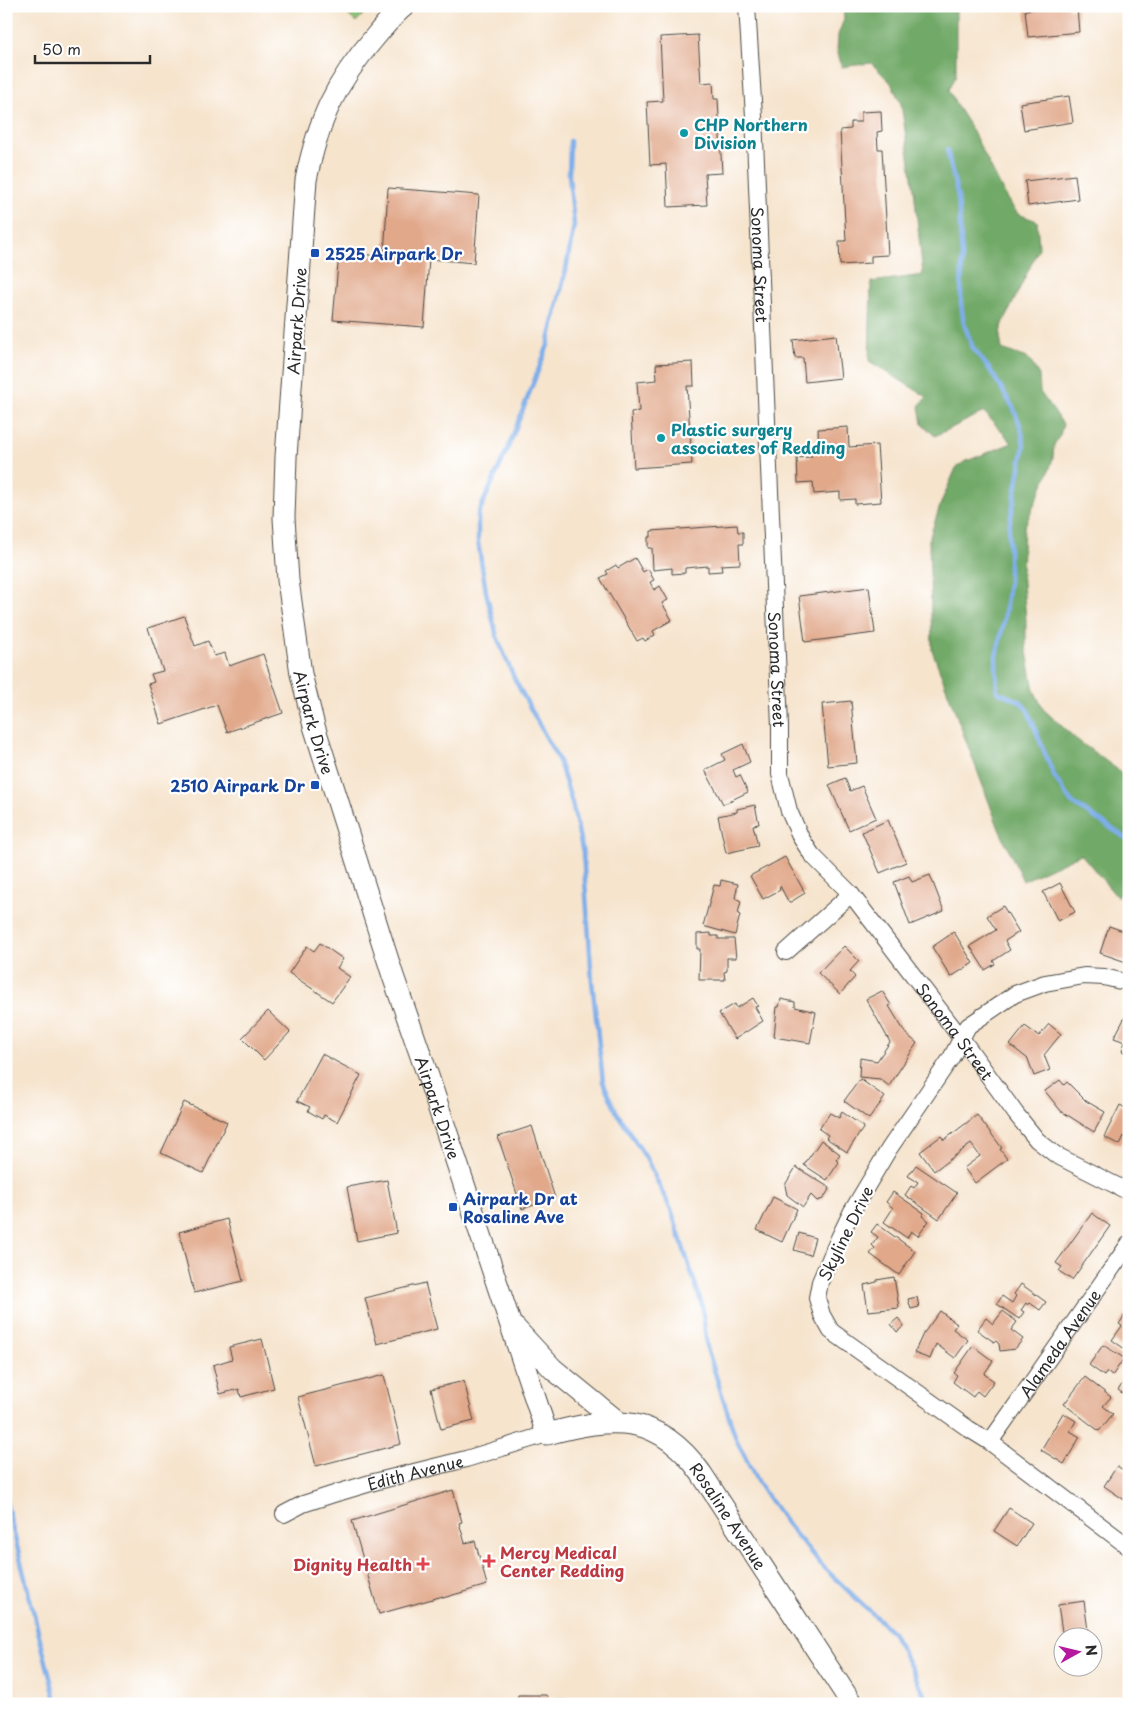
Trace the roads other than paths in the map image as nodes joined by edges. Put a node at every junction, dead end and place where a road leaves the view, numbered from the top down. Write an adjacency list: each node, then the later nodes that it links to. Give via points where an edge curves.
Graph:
1 (404, 6): 9 (street, Airpark Drive, via 350,68 332,98 313,147 306,180 286,457 284,518 288,580 301,674 314,726 393,976)
2 (747, 6): 3 (street, Sonoma Street, via 780,774 788,812 801,838 812,855)
3 (850, 894): 4 (street); 6 (street, Sonoma Street)
4 (786, 952)
5 (1129, 983): 6 (street, Skyline Drive, via 1084,976 1034,986 983,1015 968,1026)
6 (961, 1038): 7 (street, Sonoma Street, via 1016,1114 1046,1148); 12 (street, Skyline Drive, via 852,1211 820,1282 817,1298 831,1331)
7 (1129, 1192)
8 (1129, 1244): 12 (street, Alameda Avenue)
9 (510, 1322): 10 (street, via 553,1368); 11 (street, Airpark Drive)
10 (618, 1422): 11 (street, Rosaline Avenue, via 600,1422); 15 (street, Rosaline Avenue, via 658,1433 690,1458)
11 (547, 1434): 13 (street, Edith Avenue, via 347,1490 302,1504)
12 (990, 1442): 14 (street, Skyline Drive)
13 (284, 1514)
14 (1129, 1548)
15 (852, 1704)

